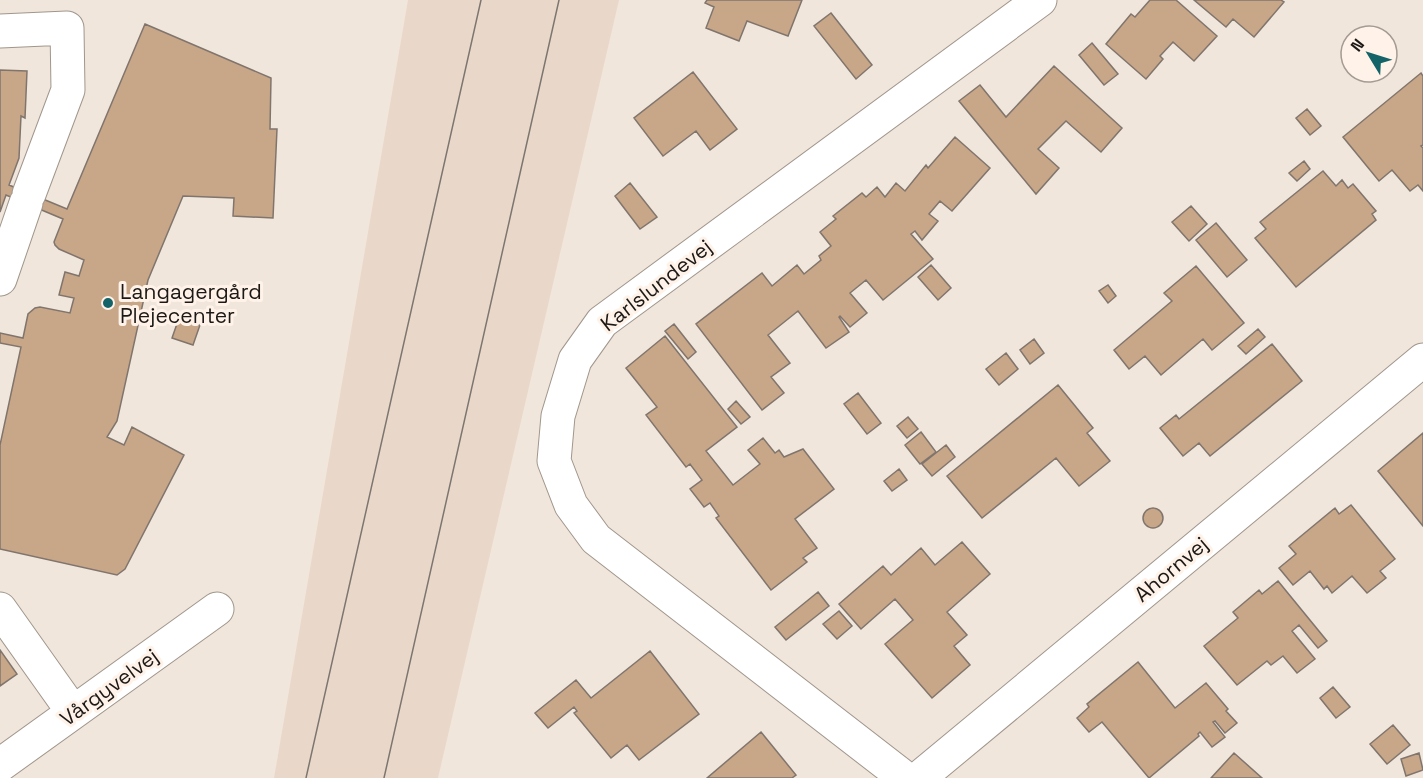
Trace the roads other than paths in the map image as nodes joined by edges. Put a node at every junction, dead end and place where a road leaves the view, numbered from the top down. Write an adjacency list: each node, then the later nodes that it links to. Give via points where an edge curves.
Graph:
1 (1040, 0): 9 (street, Karlslundevej, via 602,322 575,360 558,416 554,461 571,505 596,539)
2 (0, 31): 3 (street, via 67,28 68,90)
3 (1, 268)
4 (1423, 360): 10 (street, Ahornvej)
5 (0, 609): 7 (street)
6 (217, 609): 7 (street, Vårgyvelvej)
7 (73, 712): 8 (street, Vårgyvelvej)
8 (0, 765)
9 (904, 778)
10 (919, 778)

